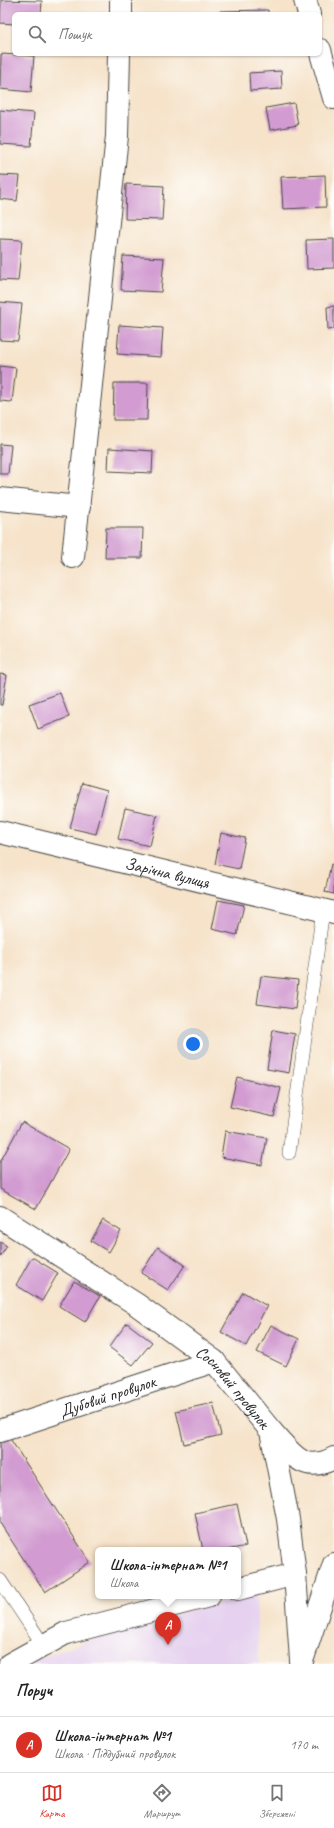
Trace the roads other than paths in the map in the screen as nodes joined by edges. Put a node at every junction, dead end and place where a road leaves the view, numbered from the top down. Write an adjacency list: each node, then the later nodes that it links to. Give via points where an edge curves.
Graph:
1 (121, 0): 3 (street)
2 (305, 0): 4 (street)
3 (121, 12)
4 (309, 12)
5 (119, 56): 9 (street, via 117,136)
6 (322, 56): 7 (street)
7 (334, 98)
8 (0, 499): 9 (street)
9 (79, 507): 10 (street)
10 (73, 557)
11 (0, 832): 12 (street, Зарічна вулиця)
12 (329, 912): 13 (lane)
13 (289, 1153)
14 (0, 1217): 15 (street, Сосновий провулок, via 136,1304)
15 (214, 1361): 16 (street, Дубовий провулок); 17 (street, Сосновий провулок)
16 (0, 1431)
17 (271, 1431): 18 (street, via 295,1457 306,1464 319,1464); 20 (street, Сосновий провулок, via 288,1519)
18 (334, 1458)
19 (334, 1564): 25 (street)
20 (295, 1574): 22 (street); 25 (street, Сосновий провулок)
21 (0, 1580): 24 (lane)
22 (241, 1587)
23 (197, 1599): 24 (street, via 66,1633)
24 (44, 1646): 26 (street)
25 (301, 1662)
26 (10, 1664)

